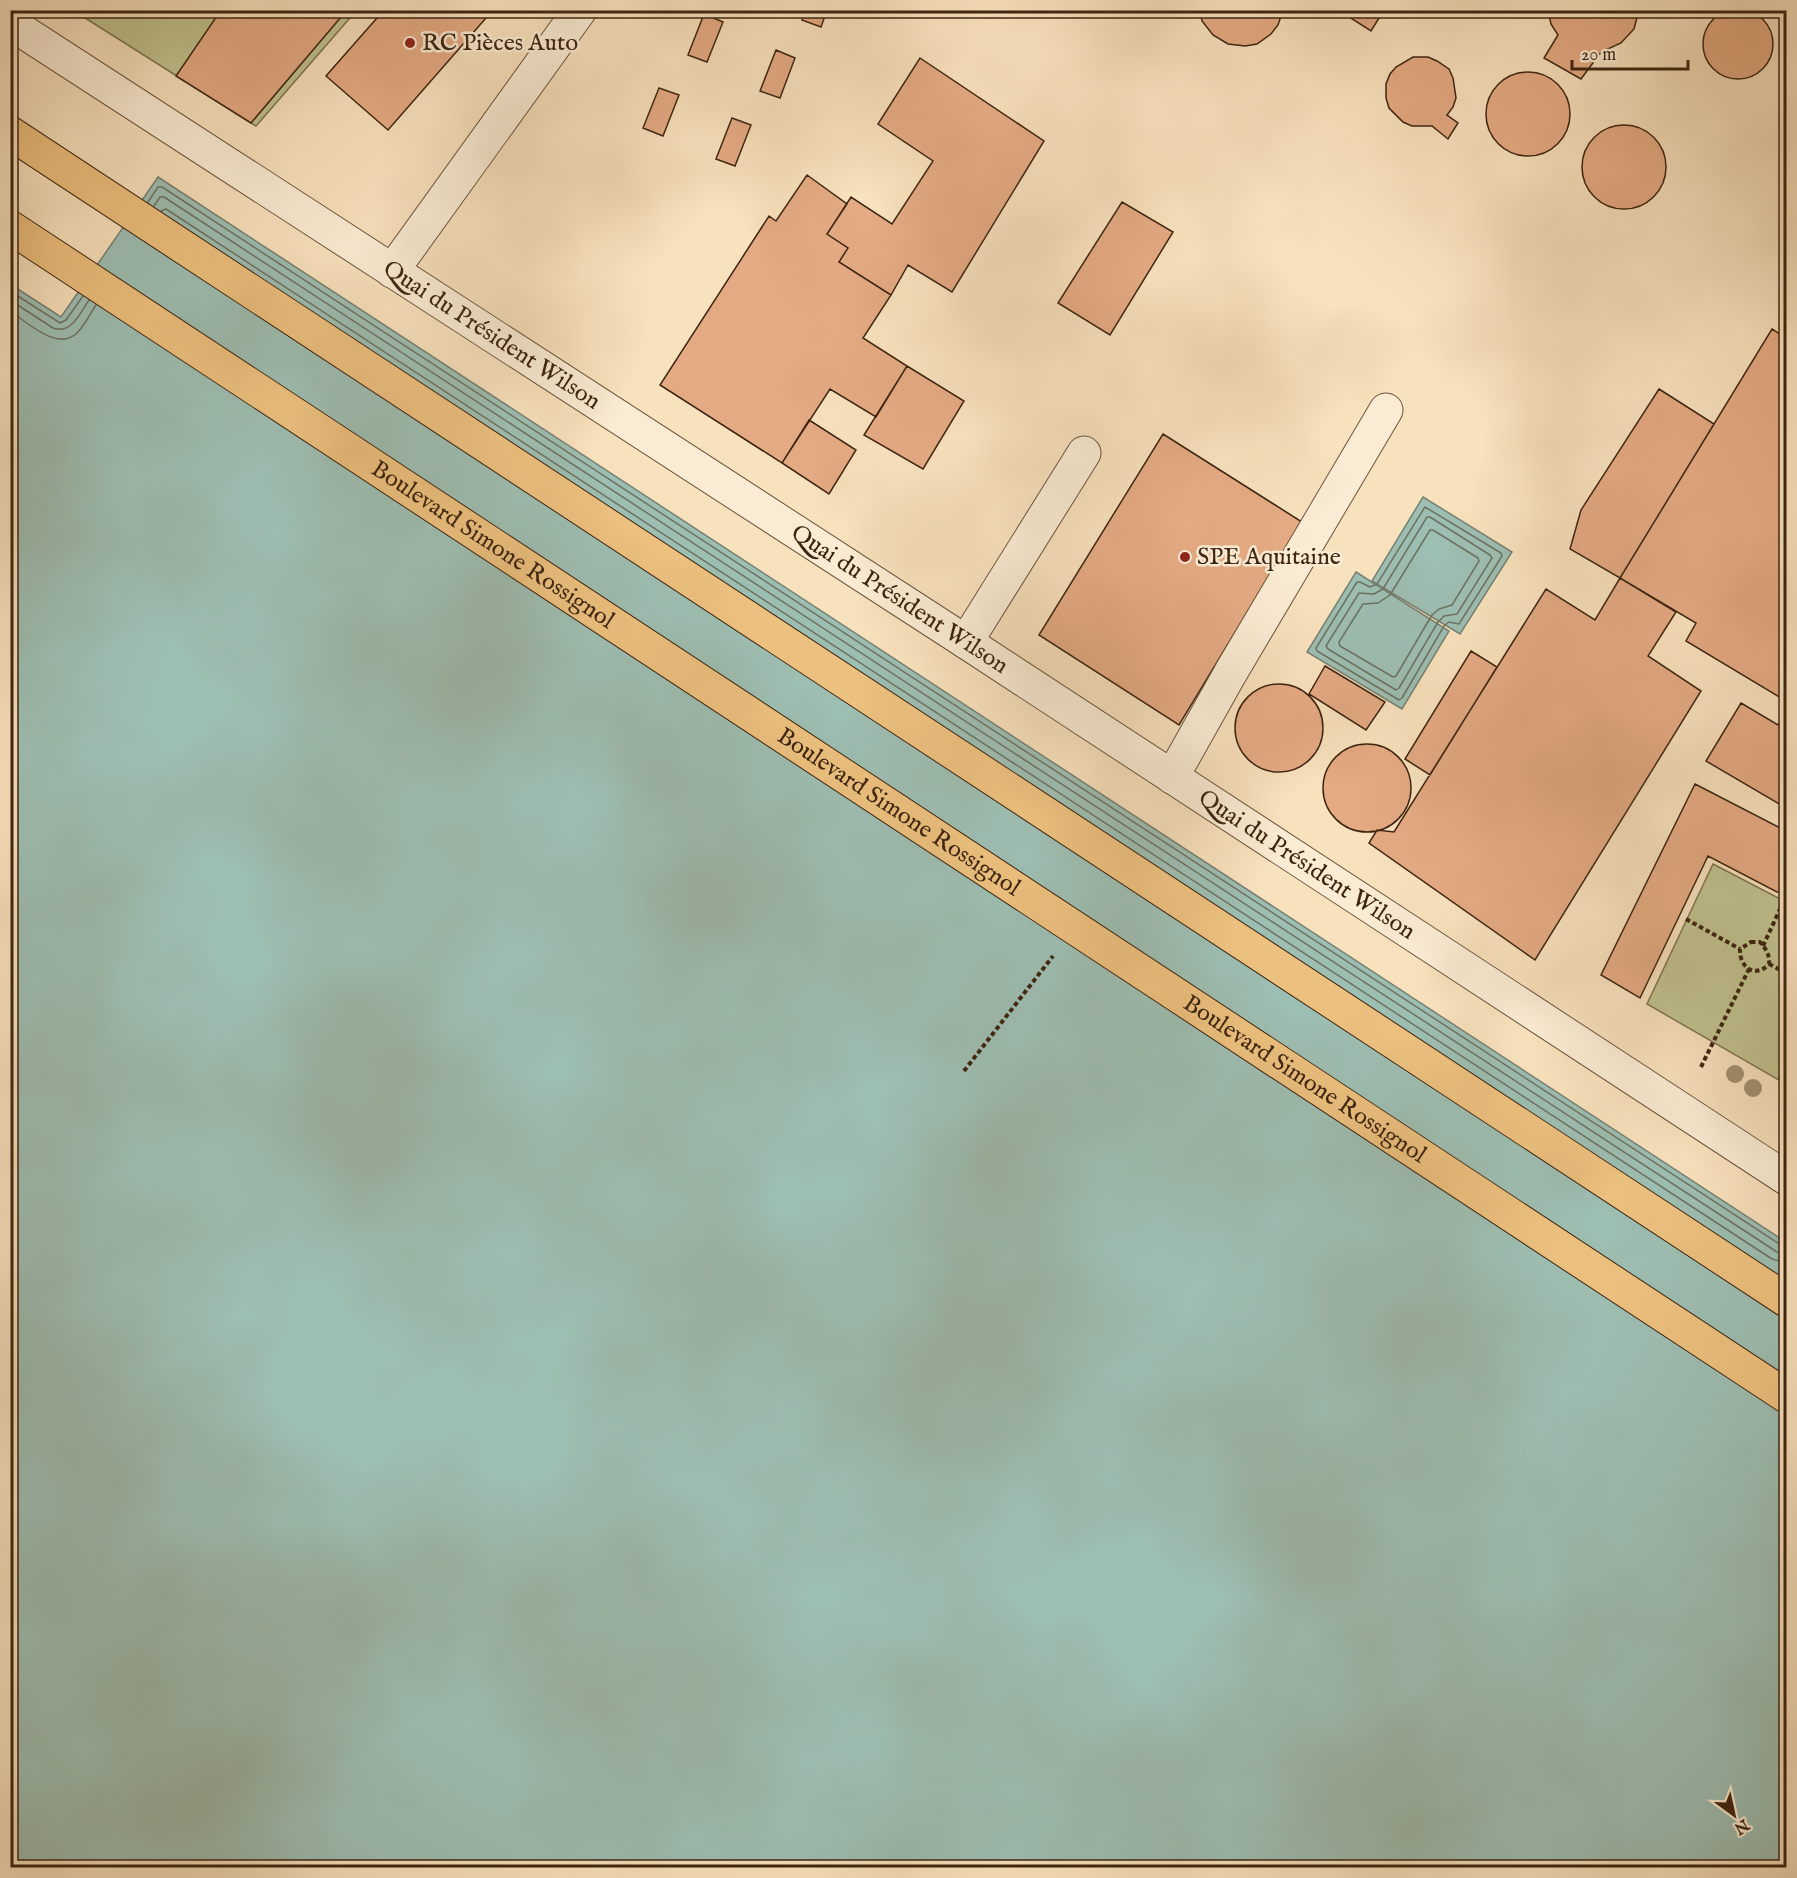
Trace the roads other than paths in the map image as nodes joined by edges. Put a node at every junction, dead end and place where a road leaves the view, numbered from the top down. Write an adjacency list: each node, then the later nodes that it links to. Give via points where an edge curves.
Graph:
1 (580, 10): 5 (street)
2 (10, 24): 5 (street, Quai du Président Wilson)
3 (10, 133): 11 (main road)
4 (10, 227): 12 (main road, Boulevard Simone Rossignol)
5 (392, 271): 8 (street, Quai du Président Wilson)
6 (1386, 410): 9 (street)
7 (1084, 453): 8 (street)
8 (966, 642): 9 (street, Quai du Président Wilson)
9 (1172, 777): 10 (street, Quai du Président Wilson)
10 (1786, 1178)
11 (1786, 1300)
12 (1786, 1396)

